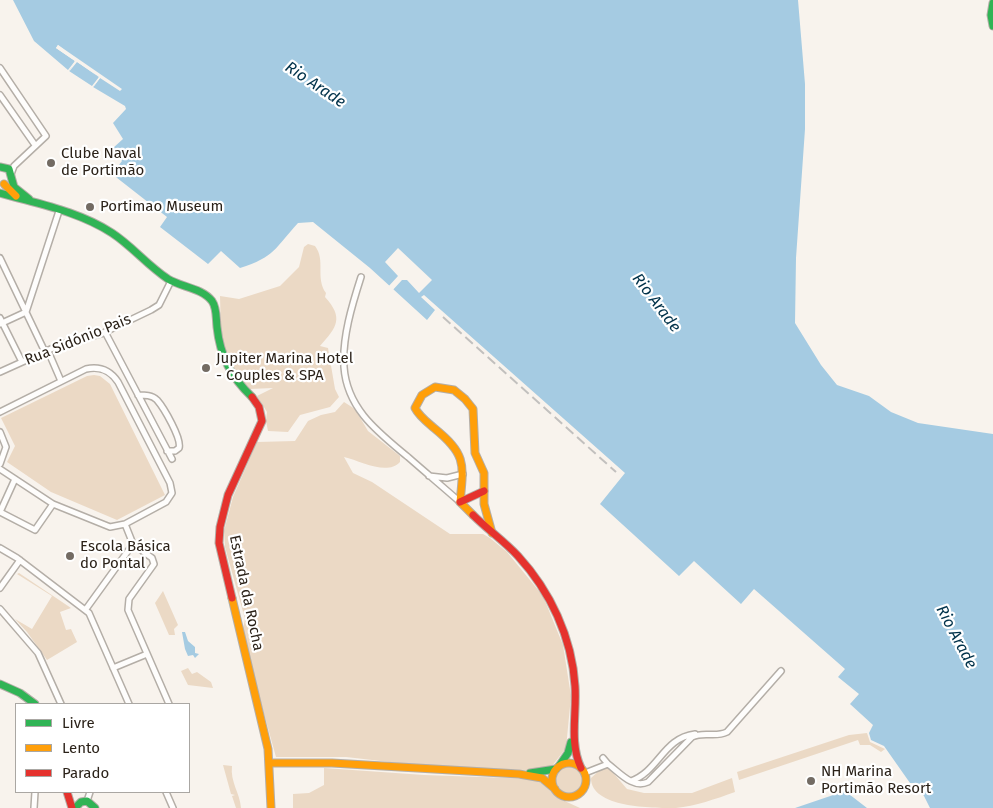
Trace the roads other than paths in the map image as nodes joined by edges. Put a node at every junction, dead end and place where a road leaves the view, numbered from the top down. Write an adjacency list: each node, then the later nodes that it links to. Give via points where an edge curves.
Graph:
1 (993, 3): 2 (street)
2 (993, 26)
3 (0, 68): 5 (street, via 46,136)
4 (0, 96): 5 (street)
5 (35, 145): 7 (street, via 14,166)
6 (0, 167): 7 (street, via 7,168)
7 (11, 176): 8 (street); 11 (street, via 19,192)
8 (2, 184): 10 (street)
9 (0, 193): 10 (street)
10 (27, 201): 11 (street)
11 (43, 206): 12 (street)
12 (59, 211): 15 (street, via 105,229); 16 (street)
13 (0, 258): 16 (street)
14 (360, 278): 31 (street, via 346,347 344,366 348,390 365,419)
15 (171, 281): 18 (street, Rua Sidónio Pais, via 156,308); 56 (street, Estrada da Rocha, via 213,301 228,369 261,407 258,430 223,511 219,542)
16 (26, 312): 17 (street); 19 (street)
17 (1, 322): 20 (street)
18 (106, 332): 19 (street, Rua Sidónio Pais); 23 (street)
19 (47, 351): 20 (street, Rua Sidónio Pais); 22 (street)
20 (22, 362): 21 (street, Rua Sidónio Pais)
21 (0, 372)
22 (61, 380): 24 (street); 37 (street, via 94,367 114,376 170,483 170,498)
23 (138, 395): 26 (street); 26 (street, via 149,395 158,401 178,436 179,448)
24 (0, 412)
25 (0, 432): 28 (street, via 6,447)
26 (167, 451): 27 (street)
27 (172, 460)
28 (0, 464)
29 (0, 468): 32 (street)
30 (463, 474): 31 (street, via 448,478); 33 (street, via 458,450 416,412 418,400 436,385 450,387 474,411 474,451 484,474); 34 (street)
31 (429, 476): 34 (street)
32 (15, 479): 35 (street); 36 (street)
33 (484, 491): 34 (street); 38 (street, via 486,518)
34 (460, 502): 38 (street)
35 (53, 504): 36 (street, via 34,530); 37 (street, via 110,527)
36 (0, 512)
37 (125, 524): 39 (street)
38 (492, 533): 53 (street, via 518,556 543,587 559,618 572,660 576,697)
39 (133, 544): 44 (street); 45 (street, via 154,561 127,605)
40 (0, 548): 41 (street)
41 (20, 560): 42 (street); 44 (street)
42 (0, 587)
43 (0, 609): 50 (street, via 38,653)
44 (86, 609): 46 (street)
45 (147, 654): 46 (street); 52 (street)
46 (114, 668): 51 (street)
47 (781, 671): 54 (street, via 727,732 715,736)
48 (0, 684): 49 (street)
49 (34, 703)
50 (61, 703)
51 (129, 703)
52 (169, 703)
53 (574, 727): 58 (street, via 568,754); 59 (street, via 575,753)
54 (698, 734): 61 (street, via 686,735 673,742 647,771); 61 (street, via 686,742 648,782 638,784)
55 (602, 758): 57 (street)
56 (270, 763): 60 (street); 73 (street, Estrada da Rocha)
57 (608, 764): 59 (street); 61 (street)
58 (558, 768): 59 (street, via 568,763); 60 (street); 62 (street, via 552,779)
59 (583, 771): 62 (street, via 586,784 577,794 567,796)
60 (519, 774): 62 (street, via 542,778)
61 (631, 781)
62 (555, 789)
63 (35, 793): 69 (street)
64 (68, 793): 70 (street)
65 (70, 793): 68 (street)
66 (89, 793): 68 (street)
67 (166, 793): 72 (street)
68 (84, 801): 70 (street); 71 (street)
69 (34, 808)
70 (74, 808)
71 (95, 808)
72 (173, 808)
73 (271, 808)

